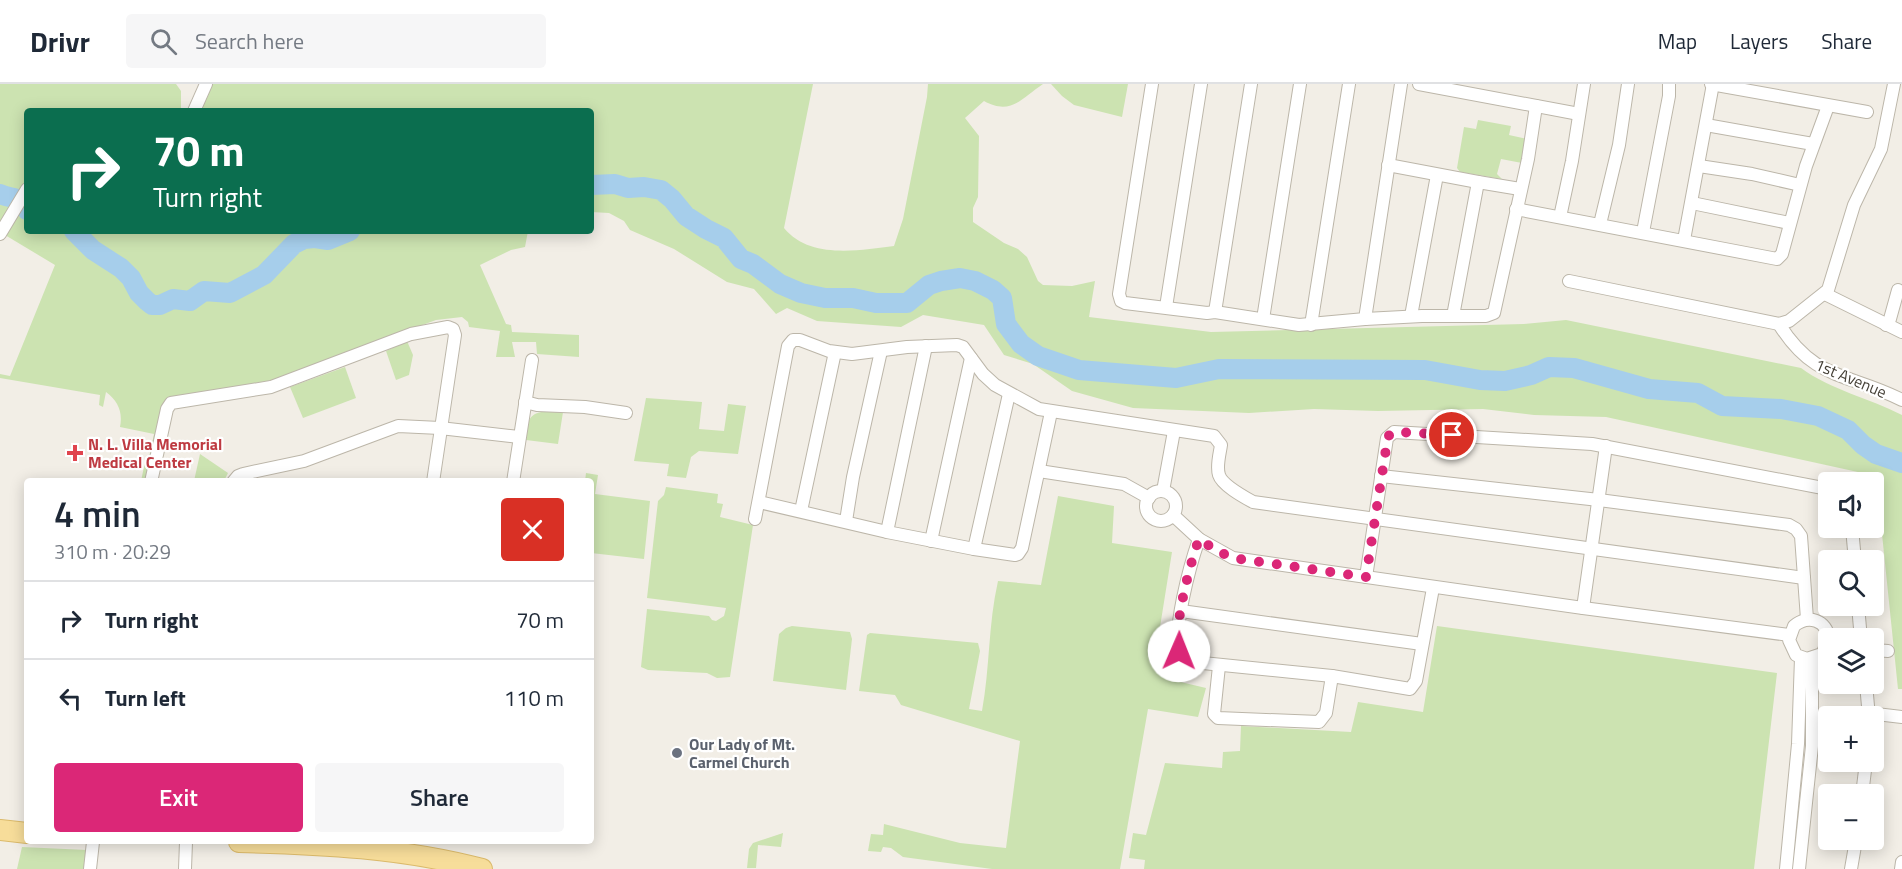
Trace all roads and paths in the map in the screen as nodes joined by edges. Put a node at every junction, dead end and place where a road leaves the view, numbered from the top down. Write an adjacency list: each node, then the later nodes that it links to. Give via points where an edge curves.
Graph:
1 (206, 84): 16 (street)
2 (1152, 84): 39 (street, via 1119,298 1123,303)
3 (1201, 84): 39 (street)
4 (1251, 84): 40 (street)
5 (1300, 84): 43 (street)
6 (1349, 84): 46 (street)
7 (1401, 84): 21 (street)
8 (1419, 84): 14 (street)
9 (1584, 84): 18 (street)
10 (1628, 84): 32 (street, via 1619,145)
11 (1670, 84): 33 (street)
12 (1712, 84): 15 (street); 19 (street)
13 (1894, 84): 38 (street, via 1881,149 1854,205)
14 (1536, 106): 18 (street); 26 (street)
15 (1828, 106): 17 (street); 20 (street)
16 (195, 108)
17 (1867, 112)
18 (1579, 114): 30 (street)
19 (1706, 125): 20 (street); 22 (street)
20 (1813, 144): 25 (street)
21 (1388, 165): 23 (street); 44 (street)
22 (1699, 166): 25 (street); 28 (street)
23 (1437, 175): 24 (street); 41 (street)
24 (1478, 182): 26 (street); 42 (street)
25 (1800, 185): 31 (street)
26 (1520, 189): 29 (street)
27 (24, 194): 34 (street)
28 (1692, 203): 31 (street); 35 (street)
29 (1516, 209): 30 (street); 42 (street, via 1494,313)
30 (1560, 217): 32 (street)
31 (1789, 223): 35 (street, via 1782,254 1777,259)
32 (1600, 224): 33 (street)
33 (1643, 232): 35 (street)
34 (0, 234)
35 (1684, 240)
36 (1569, 281): 45 (street)
37 (1898, 290): 47 (street)
38 (1825, 294): 45 (street); 47 (street)
39 (1166, 307): 40 (street)
40 (1215, 312): 43 (street)
41 (1411, 316): 42 (street); 44 (street)
42 (1453, 316)
43 (1263, 319): 46 (street)
44 (1365, 319): 46 (street)
45 (1779, 324): 55 (street, 1st Avenue, via 1810,362)
46 (1311, 325)
47 (1886, 325): 48 (street)
48 (1902, 332)
49 (926, 346): 50 (street); 52 (street, via 961,345); 79 (street)
50 (881, 351): 51 (street); 78 (street)
51 (835, 352): 73 (street, via 800,340 793,340 788,346); 74 (street)
52 (971, 358): 54 (street, via 983,374); 81 (street)
53 (532, 360): 56 (street)
54 (1009, 394): 57 (street); 82 (street)
55 (1902, 400)
56 (525, 402): 58 (street); 61 (street)
57 (1051, 412): 60 (street); 63 (street)
58 (626, 413)
59 (440, 428): 61 (street); 65 (street, via 455,335 448,327 411,334 271,387 171,403); 66 (street, via 398,426 304,461); 67 (street)
60 (1174, 430): 70 (street); 77 (street, via 1217,438 1221,445 1219,475 1253,502)
61 (519, 437): 68 (street)
62 (1606, 446): 64 (street, via 1395,432 1387,438); 69 (street); 72 (street)
63 (1039, 471): 71 (street, via 1124,484); 82 (street, via 1018,554)
64 (1382, 476): 72 (street); 77 (street)
65 (152, 478)
66 (236, 478)
67 (434, 478)
68 (514, 478)
69 (1818, 487)
70 (1163, 491): 71 (street); 75 (street, via 1176,502)
71 (1149, 498): 75 (street, via 1146,507 1150,516 1164,520)
72 (1599, 500): 83 (street); 85 (street, via 1788,525 1801,536)
73 (759, 502): 74 (street); 76 (street)
74 (801, 511): 78 (street)
75 (1173, 515): 80 (street)
76 (755, 519)
77 (1375, 520): 83 (street); 84 (street)
78 (846, 521): 79 (street)
79 (887, 532): 81 (street)
80 (1199, 539): 84 (street, via 1233,558); 88 (street)
81 (931, 541): 82 (street)
82 (974, 549)
83 (1592, 549): 85 (street); 87 (street)
84 (1366, 577): 86 (street)
85 (1804, 578): 89 (street)
86 (1433, 588): 87 (street); 92 (street)
87 (1582, 608): 91 (street)
88 (1181, 611): 92 (street); 97 (street, via 1177,638 1181,656)
89 (1807, 619): 90 (street); 91 (street, via 1794,626)
90 (1826, 628)
91 (1790, 635): 96 (street, via 1790,646 1796,655)
92 (1422, 644): 98 (street, via 1416,681 1410,689)
93 (1884, 651): 94 (street)
94 (1888, 651)
95 (1818, 655): 96 (street)
96 (1807, 658): 112 (street); 113 (street, via 1812,746)
97 (1218, 666): 98 (street); 98 (street, via 1214,714 1218,718 1319,722 1326,713)
98 (1332, 676)
99 (1884, 716): 100 (street)
100 (1902, 717)
101 (0, 830): 102 (main road)
102 (24, 833)
103 (93, 844): 110 (street)
104 (186, 844): 111 (street)
105 (316, 844): 106 (main road)
106 (409, 847): 109 (main road)
107 (1854, 850): 114 (street)
108 (1902, 862): 115 (street)
109 (474, 868)
110 (90, 869)
111 (184, 869)
112 (1786, 869)
113 (1799, 869)
114 (1851, 869)
115 (1901, 869)

